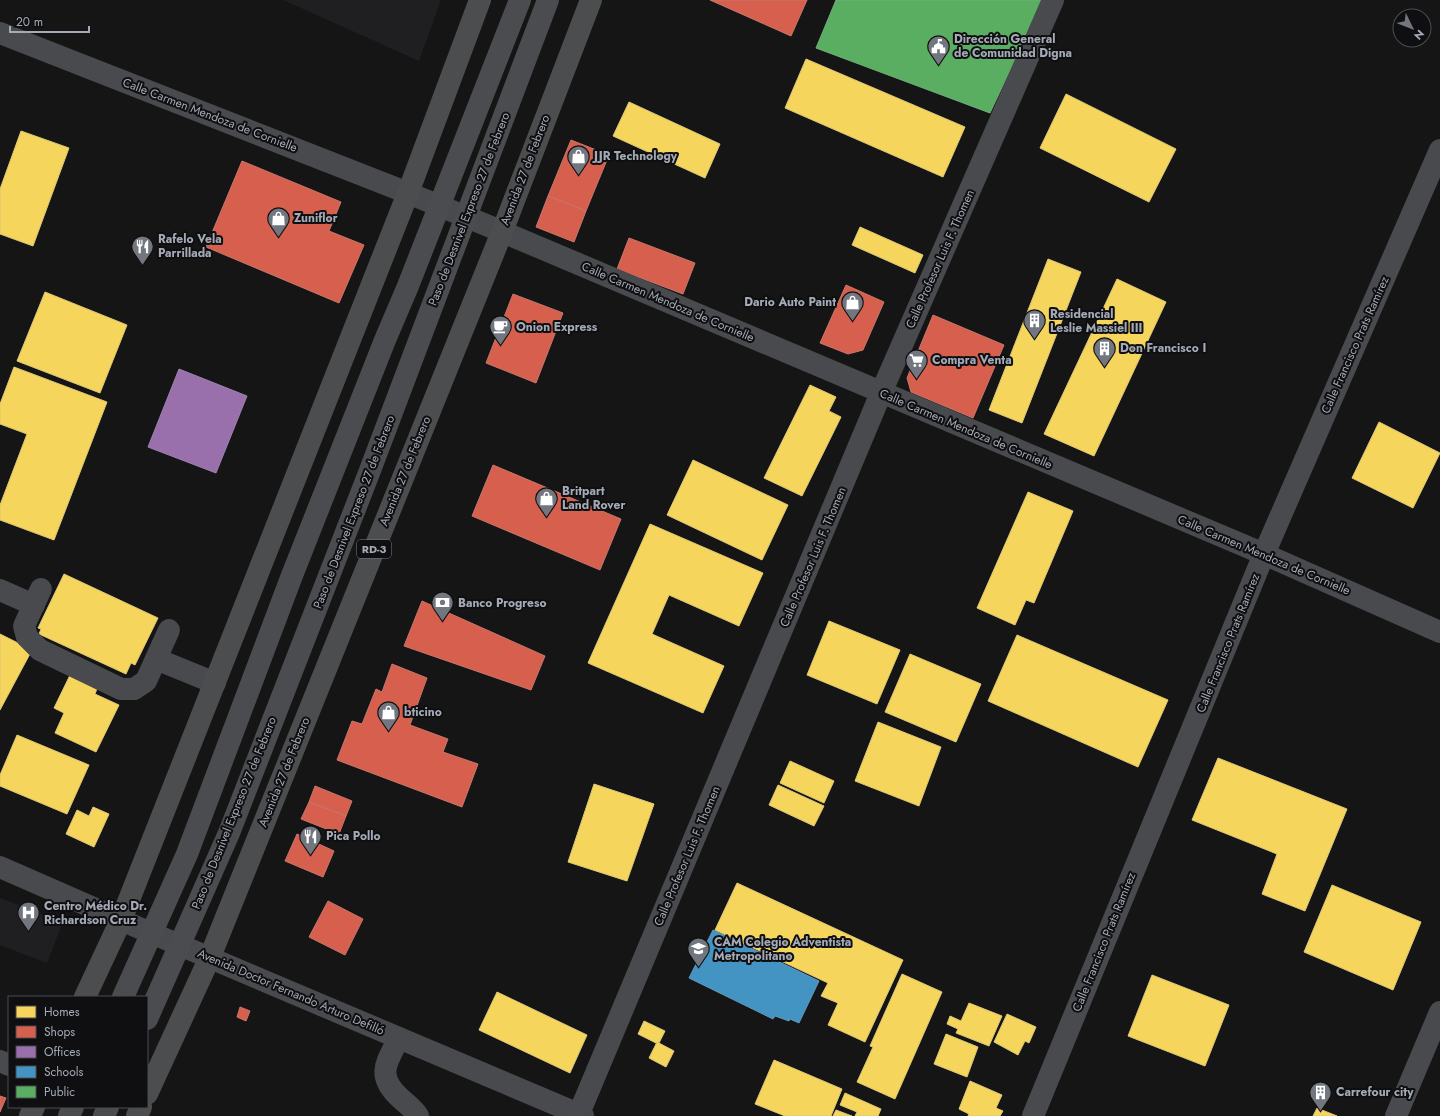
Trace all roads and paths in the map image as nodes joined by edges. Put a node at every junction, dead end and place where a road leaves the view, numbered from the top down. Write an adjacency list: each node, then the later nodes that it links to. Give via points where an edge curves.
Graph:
1 (480, 0): 8 (main road)
2 (520, 0): 21 (highway, via 294,571 187,854)
3 (548, 0): 23 (highway, Paso de Desnivel Expreso 27 de Febrero / RD-3, via 229,833)
4 (591, 0): 9 (main road, Avenida 27 de Febrero / RD-3)
5 (1052, 0): 10 (street, Calle Profesor Luis F. Thomen)
6 (0, 33): 8 (street, Calle Carmen Mendoza de Cornielle)
7 (1440, 150): 11 (street, Calle Francisco Prats Ramírez)
8 (414, 195): 9 (street, Calle Carmen Mendoza de Cornielle); 16 (main road)
9 (496, 229): 10 (street, Calle Carmen Mendoza de Cornielle); 19 (main road, Avenida 27 de Febrero / RD-3)
10 (881, 393): 11 (street, Calle Carmen Mendoza de Cornielle); 27 (street, Calle Profesor Luis F. Thomen)
11 (1264, 554): 14 (street, Calle Carmen Mendoza de Cornielle); 28 (street, Calle Francisco Prats Ramírez)
12 (0, 590): 15 (street, via 37,597 24,626 27,637 40,650 121,689 134,689 146,681)
13 (169, 630): 15 (street)
14 (1440, 632)
15 (156, 659): 16 (street)
16 (215, 684): 18 (main road)
17 (0, 867): 18 (street, Avenida Doctor Fernando Arturo Defilló)
18 (129, 924): 19 (street, Avenida Doctor Fernando Arturo Defilló); 20 (main road)
19 (202, 954): 24 (street, Avenida Doctor Fernando Arturo Defilló); 25 (main road, Avenida 27 de Febrero / RD-3)
20 (87, 996)
21 (123, 996)
22 (1440, 1012): 29 (street)
23 (148, 1017)
24 (399, 1038): 26 (street, via 387,1061 385,1077 388,1085); 27 (street, Avenida Doctor Fernando Arturo Defilló)
25 (148, 1091)
26 (418, 1116)
27 (580, 1116)
28 (1033, 1116)
29 (1396, 1116)

